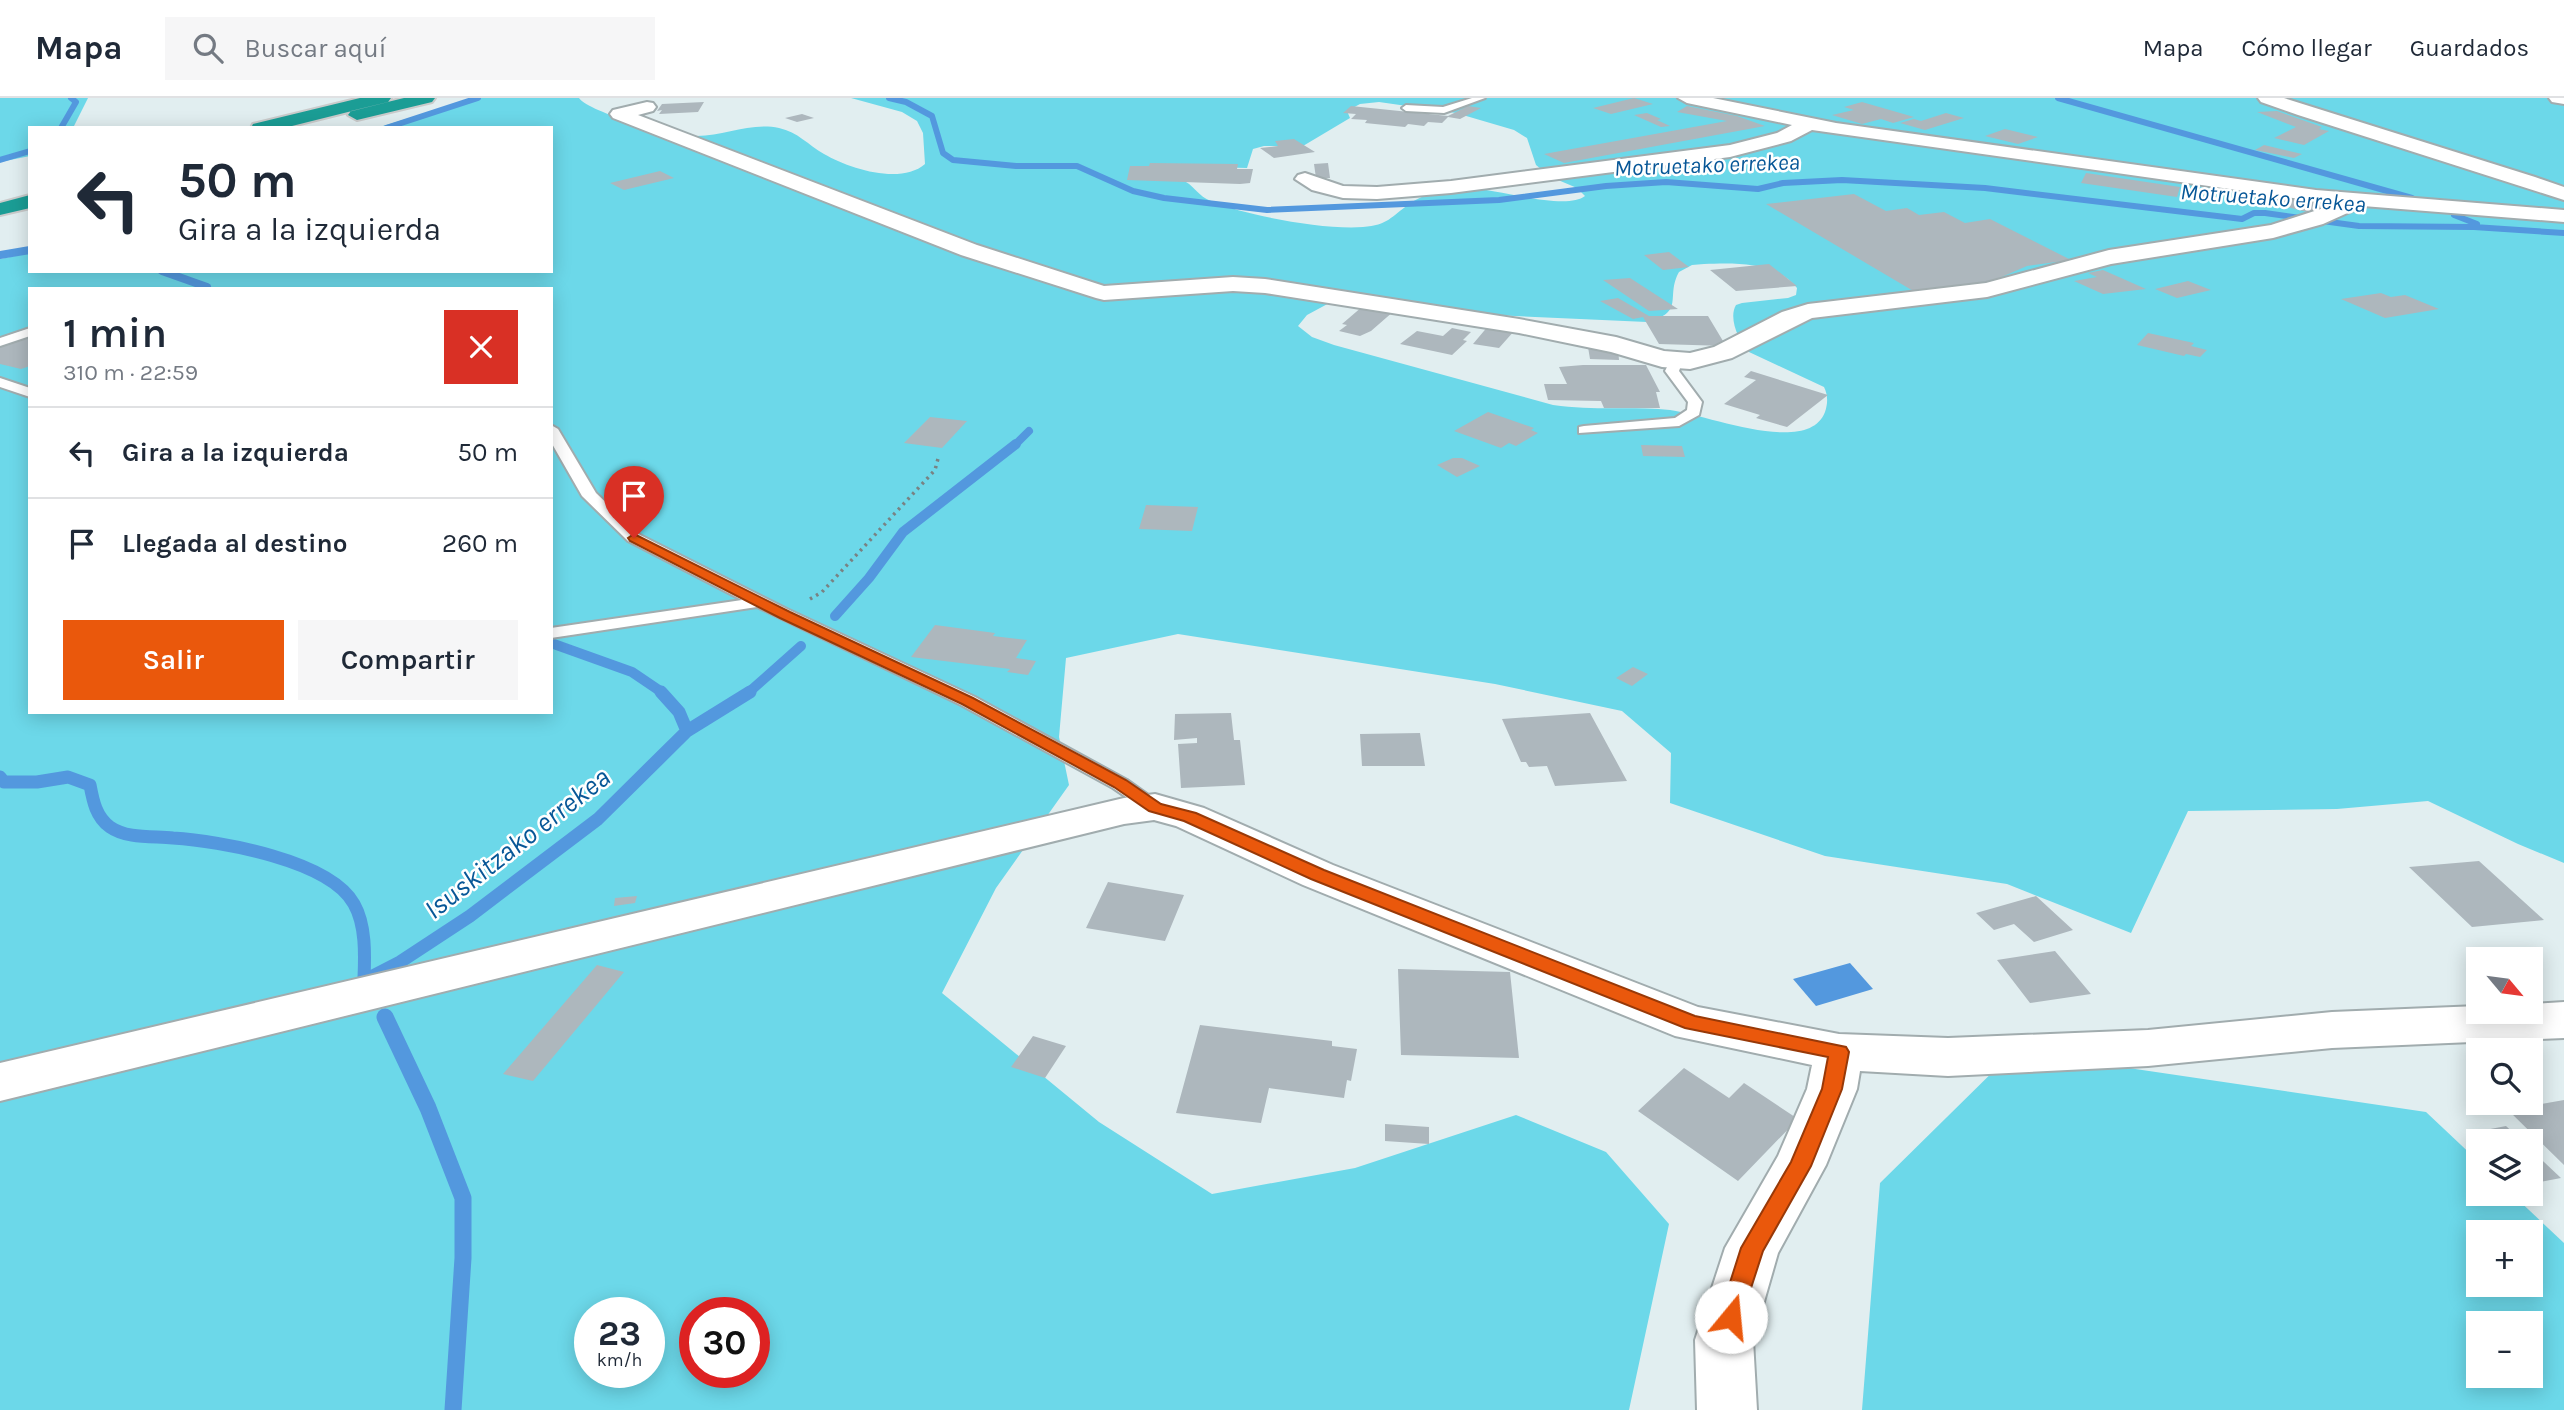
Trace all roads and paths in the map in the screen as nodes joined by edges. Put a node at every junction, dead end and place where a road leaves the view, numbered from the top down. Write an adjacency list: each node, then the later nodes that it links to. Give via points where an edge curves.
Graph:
1 (383, 98): 11 (highway)
2 (426, 98): 12 (highway)
3 (1481, 98): 9 (lane, via 1444,110)
4 (1687, 98): 10 (street)
5 (2267, 98): 15 (street)
6 (2558, 98): 7 (street)
7 (2564, 99)
8 (647, 107): 23 (street, via 619,114 969,250 1104,293 1265,286 1520,326)
9 (1406, 108)
10 (1809, 124): 13 (street, via 1784,137 1730,151 1451,187 1343,192); 17 (street)
11 (268, 126)
12 (312, 126)
13 (1305, 179)
14 (28, 189): 16 (highway)
15 (2564, 194)
16 (0, 196)
17 (2356, 201): 20 (street); 23 (street, via 2273,231 2109,257 1987,290 1808,312 1723,353)
18 (28, 202): 19 (highway)
19 (0, 209)
20 (2564, 216)
21 (28, 333): 22 (lane)
22 (0, 342)
23 (1677, 360): 26 (lane, via 1672,371 1695,402 1694,412 1679,422)
24 (0, 382): 25 (lane)
25 (28, 392)
26 (1584, 430)
27 (553, 432): 29 (lane, via 590,496 634,538)
28 (939, 455): 30 (path, via 935,470 822,592)
29 (759, 602): 30 (lane); 31 (lane)
30 (785, 615): 32 (lane, via 968,701 1120,783)
31 (553, 633)
32 (1155, 807): 34 (street, via 1190,817 1330,880 1692,1023); 35 (street)
33 (2564, 1020): 34 (street, via 2332,1030 2148,1048 1961,1057)
34 (1839, 1052): 36 (street, via 1832,1089 1800,1166 1752,1248 1724,1340)
35 (0, 1082)
36 (1727, 1410)

